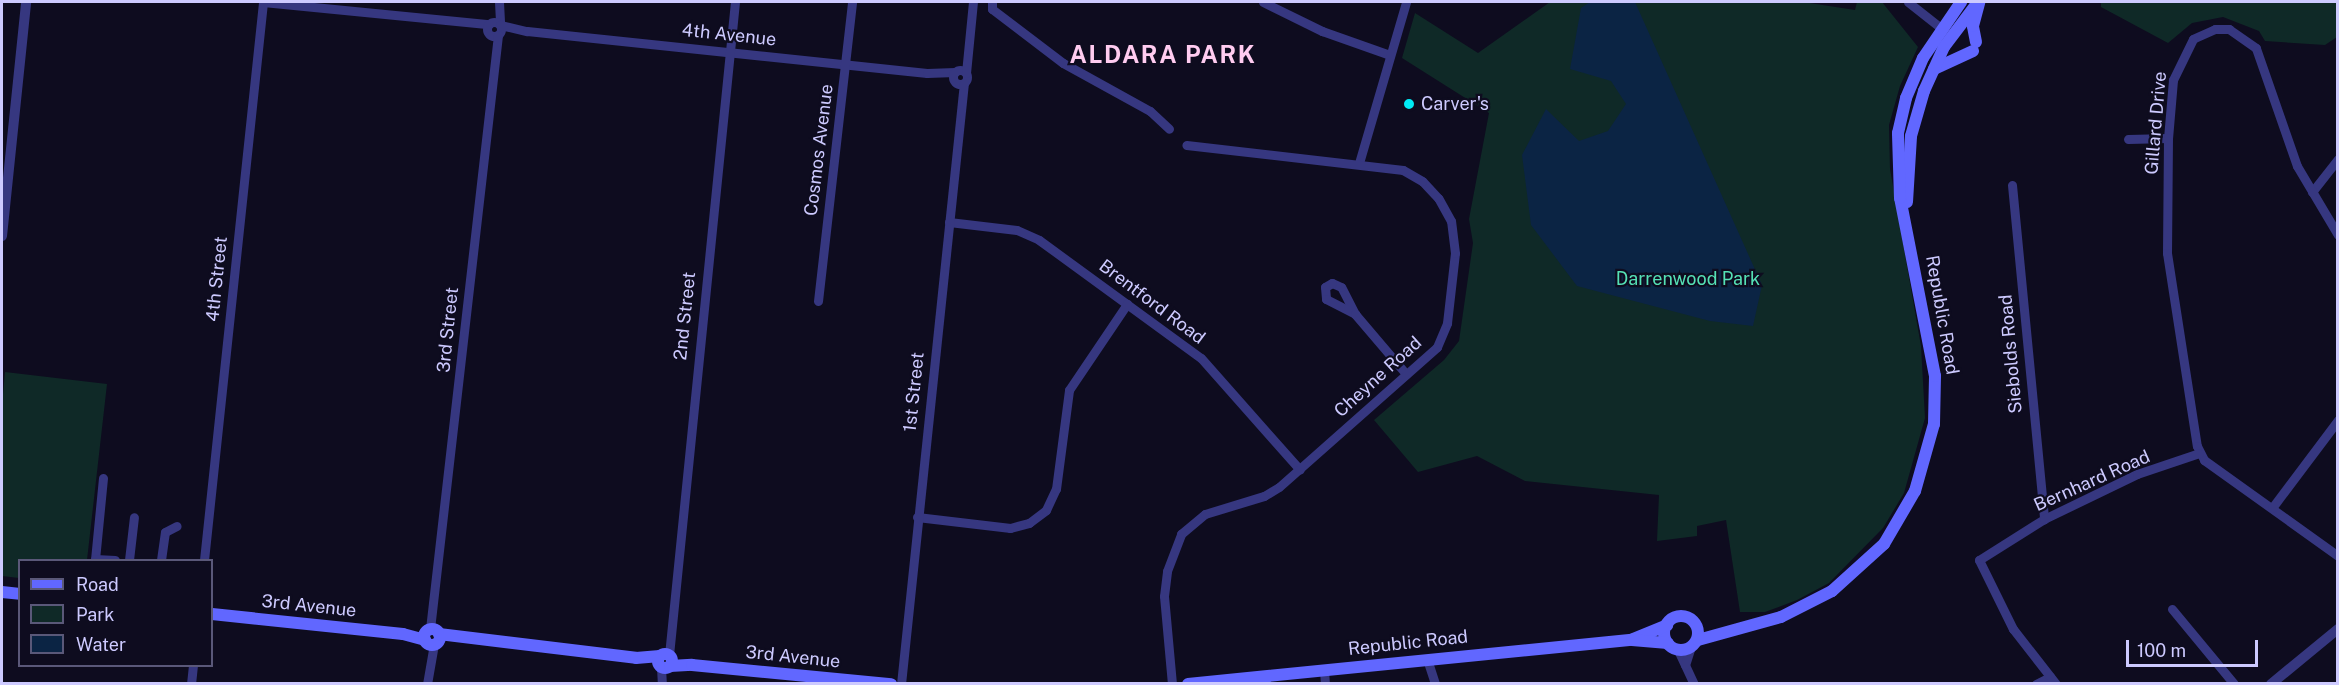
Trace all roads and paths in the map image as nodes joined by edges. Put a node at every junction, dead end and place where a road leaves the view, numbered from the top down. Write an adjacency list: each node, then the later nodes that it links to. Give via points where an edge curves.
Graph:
1 (27, 2): 31 (street)
2 (263, 2): 13 (street, 4th Avenue); 49 (street, 4th Street)
3 (735, 2): 15 (street, 2nd Street)
4 (852, 2): 17 (street, Cosmos Avenue)
5 (973, 2): 19 (street, 1st Street)
6 (993, 2): 20 (street, via 992,9 1063,63 1157,115)
7 (1263, 2): 16 (street, via 1322,32)
8 (1406, 2): 16 (street)
9 (1908, 2): 14 (street)
10 (1961, 2): 14 (main road, Republic Road)
11 (1979, 2): 14 (main road, Republic Road); 18 (main road, via 1973,26 1975,46)
12 (499, 4): 13 (street, 3rd Street)
13 (495, 28): 15 (street, 4th Avenue); 58 (street, 3rd Street)
14 (1947, 29): 18 (main road, Republic Road); 28 (main road, Republic Road, via 1914,77 1898,133 1896,170)
15 (730, 52): 17 (street, 4th Avenue); 63 (street, 2nd Street)
16 (1390, 55): 25 (street)
17 (845, 64): 19 (street, 4th Avenue); 32 (street, Cosmos Avenue)
18 (1933, 70): 28 (main road, Republic Road, via 1911,136)
19 (959, 77): 29 (street, 1st Street, via 961,105)
20 (1169, 129)
21 (2168, 138): 22 (street); 27 (street, Gillard Drive, via 2173,80 2183,54 2204,32 2229,29 2248,40 2262,59 2291,150); 37 (street, Gillard Drive, via 2168,269)
22 (2128, 139)
23 (1186, 145): 25 (street, Cheyne Road)
24 (2337, 159): 27 (street)
25 (1359, 163): 35 (street, Cheyne Road, via 1403,170 1422,181 1445,208 1455,234 1445,333 1437,347)
26 (2012, 185): 43 (street, Siebolds Road)
27 (2312, 192): 30 (street, Gillard Drive)
28 (1907, 221): 57 (main road, Republic Road, via 1933,355 1936,396 1929,451 1915,491 1884,544 1832,591 1780,617)
29 (949, 222): 33 (street, Brentford Road, via 1023,231); 42 (street, 1st Street)
30 (2337, 235)
31 (2, 236)
32 (818, 301)
33 (1127, 304): 38 (street, Brentford Road, via 1201,358); 42 (street, via 1071,384 1056,489 1046,510 1029,523 1010,528)
34 (1356, 314): 35 (street)
35 (1406, 374): 38 (street, Cheyne Road)
36 (2337, 420): 40 (street)
37 (2199, 453): 40 (street); 43 (street, Bernhard Road, via 2137,474)
38 (1300, 470): 73 (street, Cheyne Road, via 1269,494 1204,513 1181,534 1167,572 1164,596)
39 (103, 478): 46 (street)
40 (2272, 508): 45 (street)
41 (134, 517): 47 (street)
42 (917, 517): 72 (street, 1st Street)
43 (2044, 519): 67 (street, Bernhard Road, via 1979,560 2005,616)
44 (177, 526): 48 (street, via 165,532)
45 (2337, 556)
46 (95, 559)
47 (129, 559)
48 (161, 559)
49 (204, 559)
50 (2, 592): 51 (main road)
51 (18, 594)
52 (2172, 609): 79 (street)
53 (213, 614): 58 (main road, 3rd Avenue)
54 (1695, 624): 55 (main road, Republic Road, via 1682,616); 57 (main road, Republic Road); 60 (main road)
55 (1667, 625): 59 (main road, Republic Road); 61 (main road)
56 (2337, 629): 80 (street)
57 (1726, 630): 60 (main road, Republic Road)
58 (432, 637): 63 (main road, 3rd Avenue); 69 (street, 3rd Street)
59 (1632, 640): 61 (main road, Republic Road); 62 (main road, Republic Road)
60 (1694, 644): 61 (main road, Republic Road); 64 (street)
61 (1673, 647): 64 (street)
62 (1427, 659): 66 (main road, Republic Road); 76 (street)
63 (665, 661): 70 (street, 2nd Street); 71 (main road, 3rd Avenue)
64 (1685, 665): 77 (street)
65 (193, 667): 68 (street)
66 (1324, 670): 74 (main road, Republic Road); 75 (street)
67 (2053, 680): 78 (street)
68 (191, 684)
69 (427, 684)
70 (663, 684)
71 (891, 684)
72 (901, 684)
73 (1172, 684)
74 (1188, 684)
75 (1325, 684)
76 (1435, 684)
77 (1694, 684)
78 (2036, 684)
79 (2234, 684)
80 (2271, 684)

